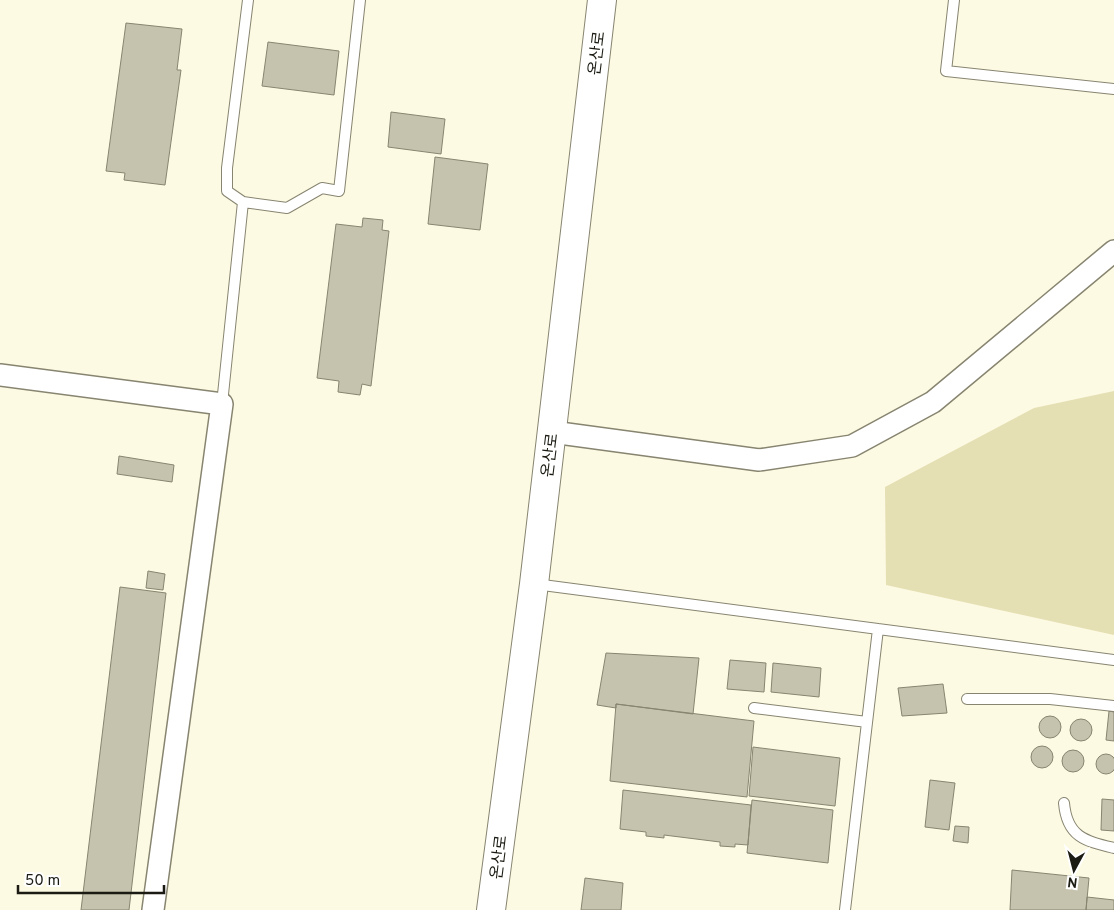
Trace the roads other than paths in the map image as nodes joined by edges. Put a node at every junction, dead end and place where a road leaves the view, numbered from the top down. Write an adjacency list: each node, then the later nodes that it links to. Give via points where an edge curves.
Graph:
1 (248, 0): 6 (lane, via 227,191)
2 (360, 0): 6 (lane, via 339,191 322,188 288,208)
3 (602, 0): 10 (street, 온산로)
4 (954, 0): 5 (lane, via 946,70)
5 (1114, 89)
6 (243, 202): 9 (lane)
7 (1114, 250): 10 (street, via 933,402 852,446 760,460)
8 (0, 375): 9 (street)
9 (222, 404): 20 (street)
10 (552, 432): 11 (street, 온산로)
11 (534, 584): 12 (lane); 21 (street, 온산로)
12 (878, 629): 13 (lane); 17 (lane)
13 (1114, 660)
14 (967, 699): 15 (lane, via 1050,699)
15 (1114, 706)
16 (754, 708): 17 (lane)
17 (867, 722): 22 (lane)
18 (1064, 803): 19 (lane, via 1065,820 1075,832 1089,842)
19 (1114, 848)
20 (153, 910)
21 (491, 910)
22 (845, 910)

